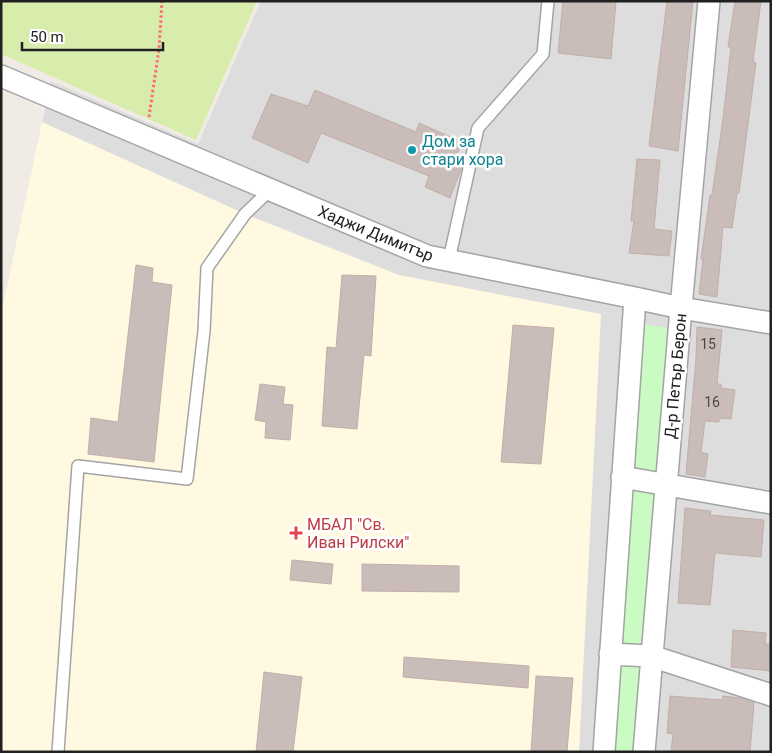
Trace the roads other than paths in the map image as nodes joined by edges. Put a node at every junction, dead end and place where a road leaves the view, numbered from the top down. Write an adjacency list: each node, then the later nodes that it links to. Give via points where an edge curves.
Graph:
1 (548, 1): 5 (lane, via 543,54 478,128)
2 (709, 1): 7 (street, Д-р Петър Берон)
3 (1, 76): 4 (street, Хаджи Димитър)
4 (270, 190): 5 (street, Хаджи Димитър, via 427,256); 15 (lane, via 245,214 207,268 204,331 187,478 78,466)
5 (449, 260): 6 (street, Хаджи Димитър)
6 (635, 298): 7 (street, Хаджи Димитър); 9 (street)
7 (680, 308): 8 (street, Хаджи Димитър); 10 (street, Д-р Петър Берон)
8 (771, 323)
9 (622, 477): 10 (street); 12 (street)
10 (666, 485): 11 (street); 13 (street, Д-р Петър Берон)
11 (771, 503)
12 (610, 654): 13 (street); 16 (street)
13 (651, 656): 14 (street); 17 (street, Д-р Петър Берон)
14 (771, 695)
15 (58, 752)
16 (604, 752)
17 (644, 752)

